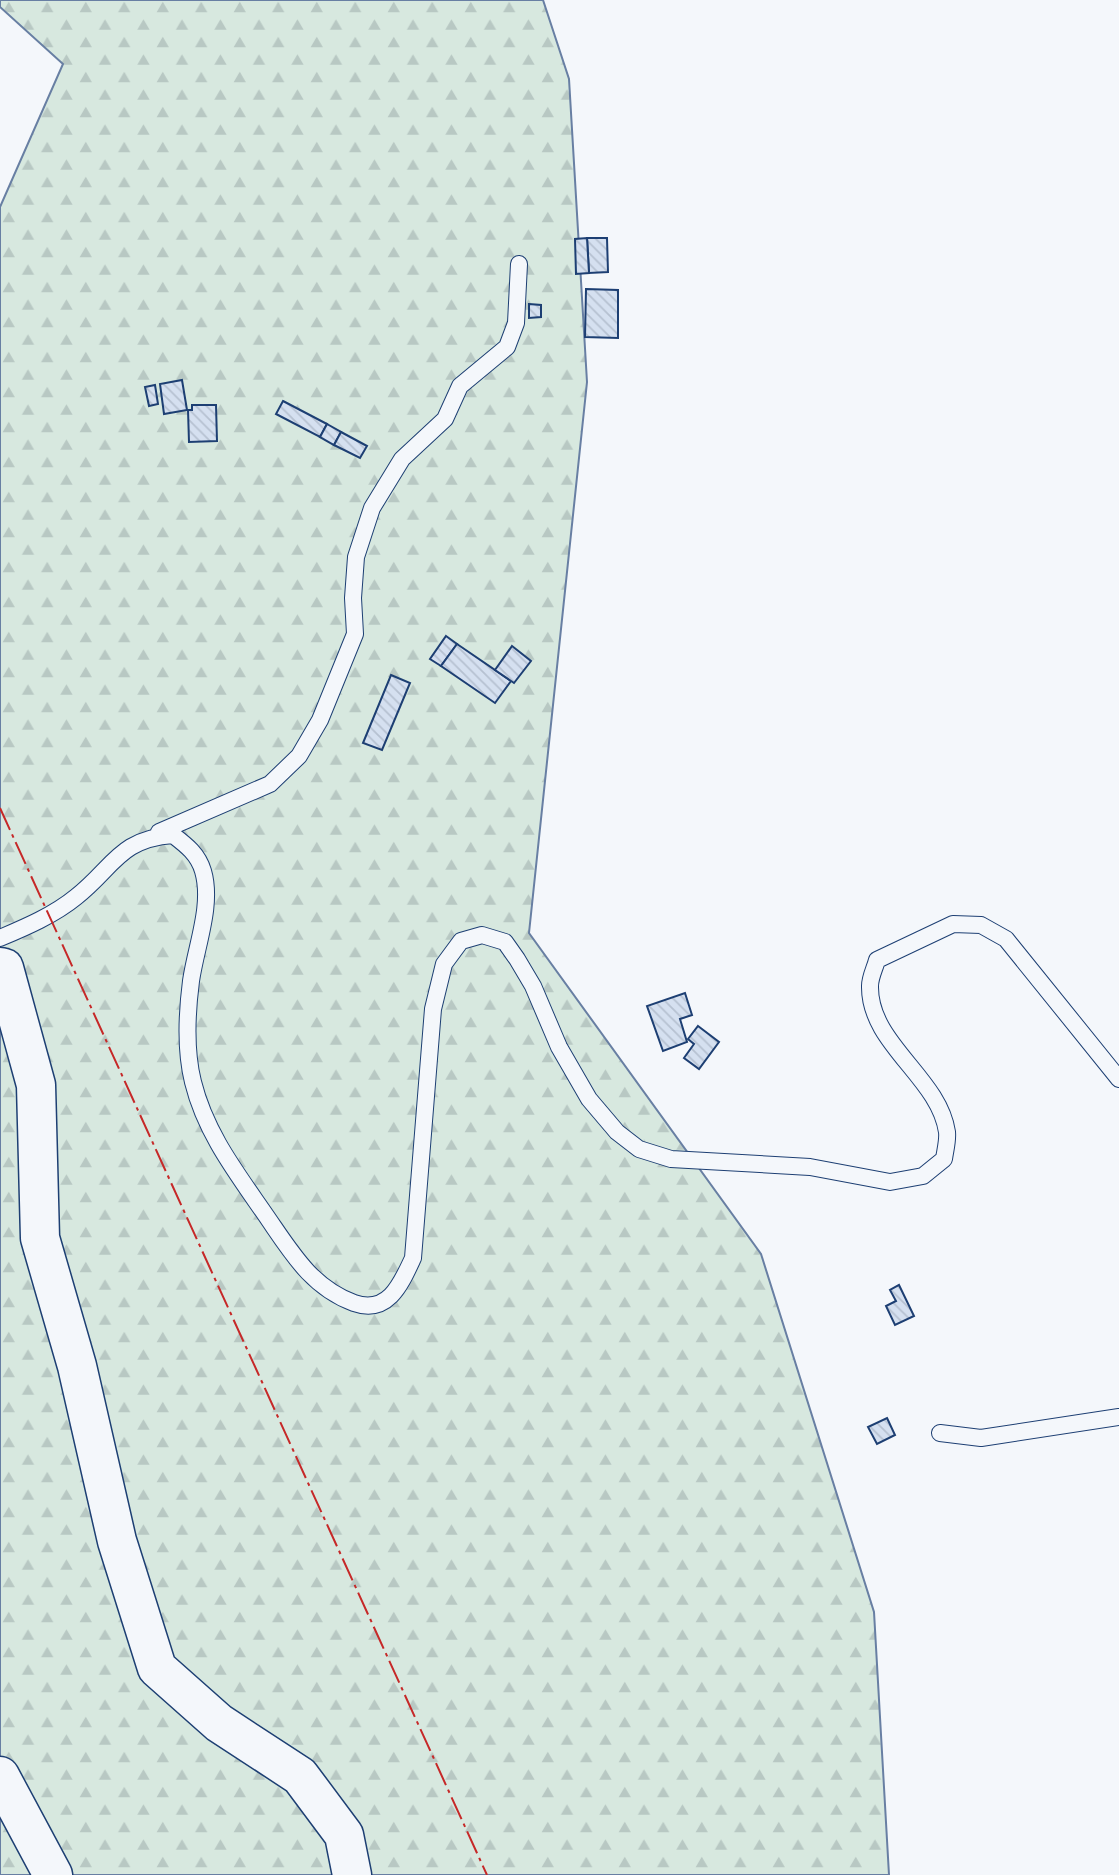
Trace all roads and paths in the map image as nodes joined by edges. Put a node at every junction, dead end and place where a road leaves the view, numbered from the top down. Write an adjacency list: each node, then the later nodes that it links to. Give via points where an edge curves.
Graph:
1 (519, 264): 2 (lane, via 516,323 507,347 460,386 445,419 402,459 372,508 356,557 355,634 320,720 299,756 270,784)
2 (147, 837): 3 (lane, via 126,849 76,898); 5 (lane, via 173,835 191,848 203,870 206,897 191,982 188,1037 192,1080 209,1132 305,1272 333,1296 365,1307 387,1302 413,1258 433,1009 444,964 461,941 482,935 505,942 533,986 559,1048 589,1099 617,1132 639,1149 671,1159 810,1167 890,1182 923,1176 944,1159 947,1133 939,1107 873,1010 869,984 877,960 953,924 981,925 1006,939)
3 (0, 938)
4 (0, 967): 10 (street, via 4,968 36,1085 40,1238 77,1366 117,1541 157,1668 219,1723 300,1776 344,1835)
5 (1119, 1079)
6 (1119, 1417): 7 (lane, via 981,1438)
7 (940, 1433)
8 (0, 1776): 9 (street)
9 (53, 1875)
10 (352, 1875)

